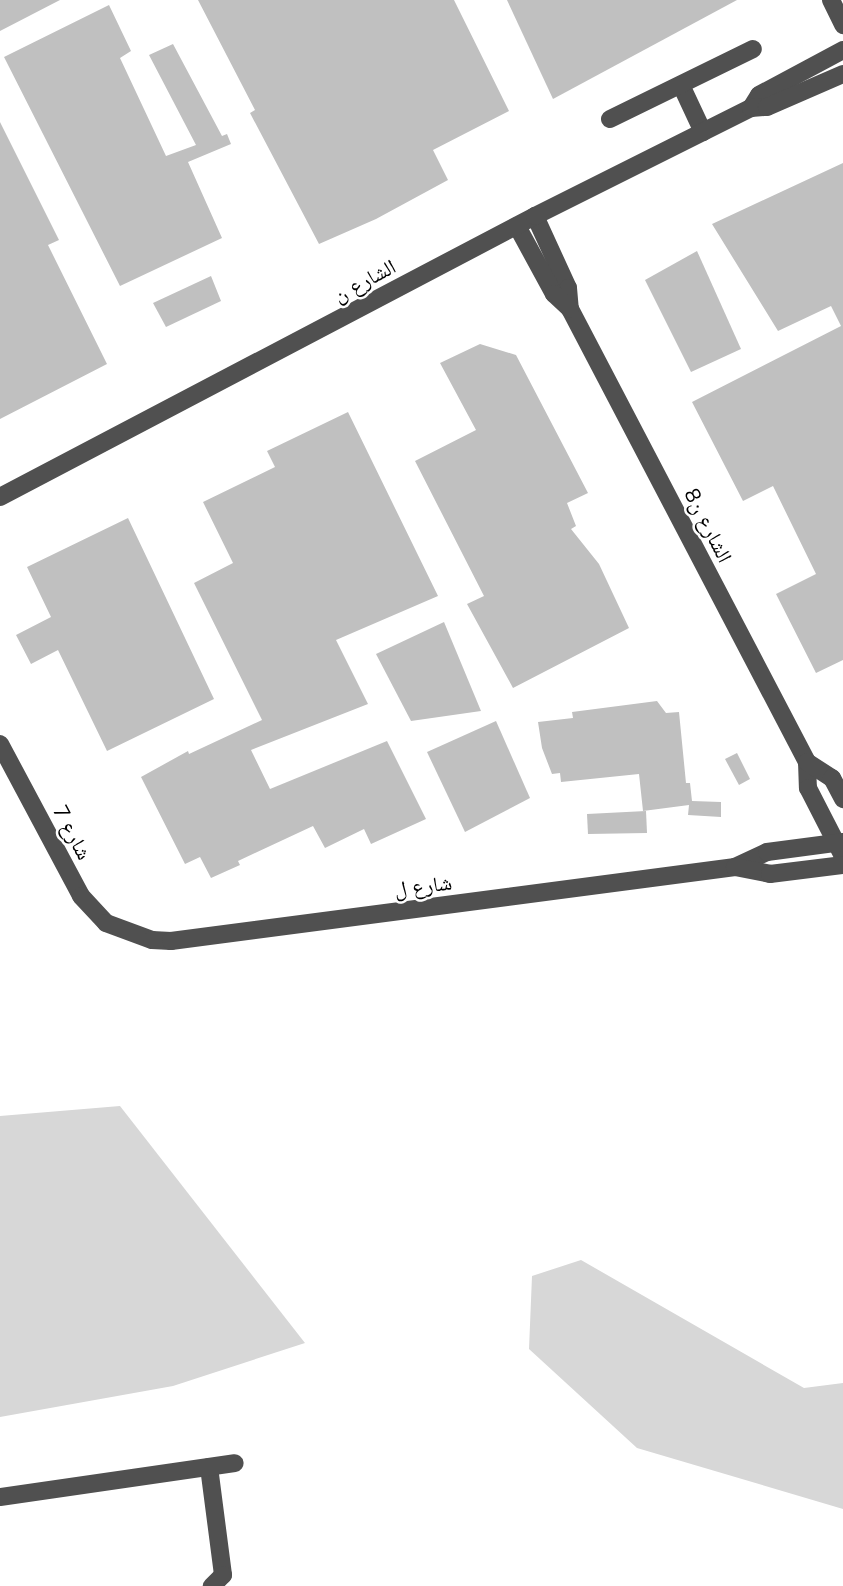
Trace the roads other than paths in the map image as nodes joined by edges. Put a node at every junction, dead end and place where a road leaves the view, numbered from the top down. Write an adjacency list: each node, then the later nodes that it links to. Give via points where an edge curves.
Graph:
1 (831, 0): 2 (street)
2 (843, 25)
3 (753, 49): 6 (street)
4 (843, 50): 7 (street, الشارع ن, via 759,95)
5 (843, 74): 7 (street, الشارع ن, via 767,107)
6 (681, 85): 8 (street); 9 (street)
7 (751, 108): 9 (street, الشارع ن)
8 (610, 118)
9 (702, 132): 10 (street, الشارع ن)
10 (536, 216): 11 (street, الشارع ن); 12 (street, الشارع ن8, via 568,288)
11 (517, 226): 12 (street, الشارع ن8, via 554,294); 13 (street, الشارع ن)
12 (570, 309): 15 (street, الشارع ن8)
13 (0, 497)
14 (0, 744): 20 (street, شارع 7, via 81,896)
15 (807, 762): 16 (street, الشارع ن8, via 832,778); 17 (street, الشارع ن8, via 808,788)
16 (843, 799)
17 (840, 847): 19 (street, شارع ل, via 767,852)
18 (843, 865): 19 (street, شارع ل, via 770,874)
19 (735, 867): 20 (street, شارع ل, via 171,941)
20 (119, 930)
21 (235, 1463): 22 (street)
22 (209, 1467): 23 (street); 24 (street, via 223,1575)
23 (0, 1497)
24 (212, 1586)

